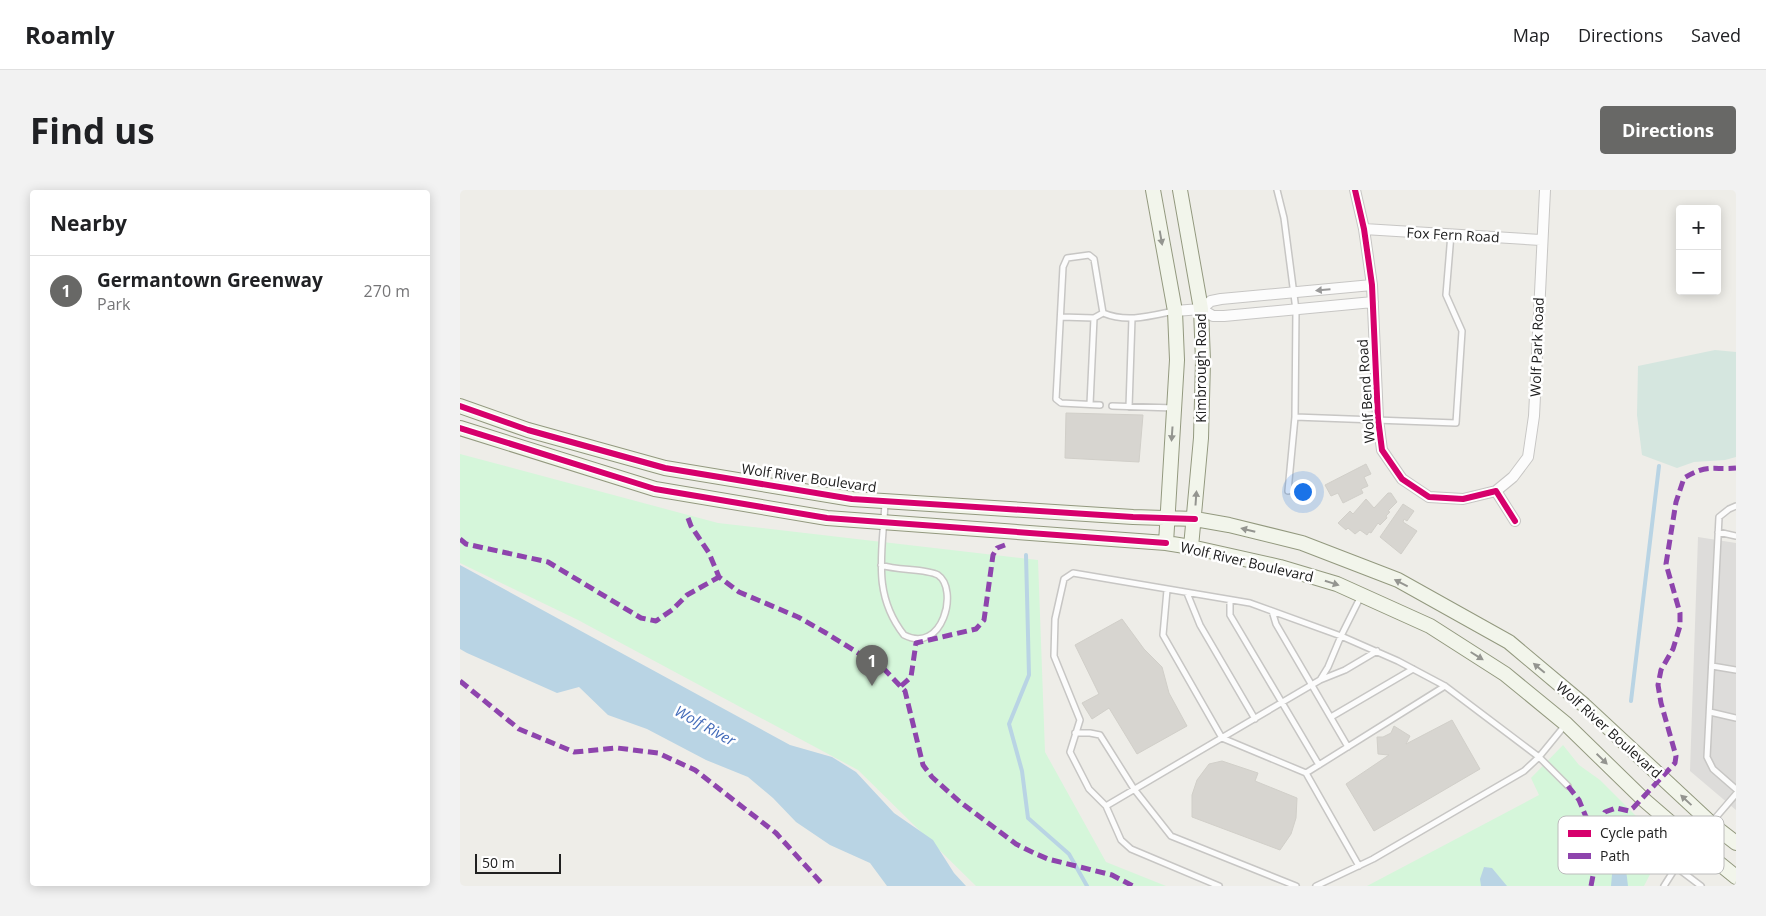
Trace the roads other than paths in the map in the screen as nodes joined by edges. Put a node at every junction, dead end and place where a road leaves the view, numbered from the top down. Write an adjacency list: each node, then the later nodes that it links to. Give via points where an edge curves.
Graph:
1 (1153, 190): 14 (main road, Kimbrough Road, one-way to 14)
2 (1180, 190): 12 (main road, Kimbrough Road)
3 (1277, 190): 10 (lane)
4 (1355, 190): 6 (street, Wolf Bend Road)
5 (1545, 190): 8 (street, Wolf Park Road)
6 (1364, 230): 7 (street, Fox Fern Road); 9 (street, Wolf Bend Road)
7 (1451, 234): 8 (street, Fox Fern Road); 26 (lane, via 1446,295 1462,331 1456,423)
8 (1542, 240): 29 (street, Wolf Park Road, via 1534,416 1528,457 1513,477)
9 (1372, 285): 10 (street, one-way to 10); 11 (street, Wolf Bend Road)
10 (1295, 292): 12 (street, via 1221,299 1210,301); 13 (lane)
11 (1373, 302): 13 (street); 26 (street, Wolf Bend Road)
12 (1201, 309): 13 (street, via 1213,316); 14 (street); 33 (main road, Kimbrough Road, one-way to 12, via 1203,398)
13 (1296, 310): 25 (lane)
14 (1175, 311): 18 (lane); 24 (main road, Kimbrough Road, via 1178,360)
15 (1103, 313): 16 (lane, via 1094,259 1089,255 1067,258 1063,267); 17 (lane); 18 (lane, via 1114,318)
16 (1061, 317): 17 (lane); 19 (lane, via 1056,398 1061,403)
17 (1094, 318): 19 (lane)
18 (1132, 318): 23 (lane)
19 (1090, 404): 20 (lane)
20 (1100, 405)
21 (460, 406): 30 (main road, Wolf River Boulevard, via 528,430 664,468 852,499)
22 (1112, 406): 23 (lane)
23 (1129, 406): 24 (lane)
24 (1174, 408): 32 (main road, Kimbrough Road, one-way to 32)
25 (1295, 417): 26 (lane); 28 (lane)
26 (1378, 419): 29 (street, Wolf Bend Road, via 1382,450 1402,479 1430,497 1463,500)
27 (460, 428): 35 (main road, Wolf River Boulevard, via 655,489 827,518)
28 (1288, 490)
29 (1496, 491): 34 (street)
30 (885, 501): 32 (main road, Wolf River Boulevard); 35 (lane)
31 (1736, 506): 36 (lane, via 1719,517)
32 (1167, 517): 33 (main road, Wolf River Boulevard); 38 (main road, Kimbrough Road)
33 (1195, 520): 39 (main road, Kimbrough Road); 72 (main road, Wolf River Boulevard, one-way to 33, via 1509,642 1398,580 1302,544 1229,525)
34 (1515, 521)
35 (884, 522): 38 (main road, Wolf River Boulevard); 40 (lane)
36 (1718, 532): 37 (lane); 48 (lane)
37 (1736, 536)
38 (1166, 543): 39 (main road, Wolf River Boulevard)
39 (1191, 547): 43 (main road, Wolf River Boulevard, one-way to 43, via 1280,567)
40 (881, 565): 40 (lane, via 884,598 898,628 908,638 929,637 938,629 945,615 947,589 943,580 928,571 898,570)
41 (1167, 590): 42 (lane); 60 (lane, via 1072,573 1064,579 1055,619 1054,656 1080,720); 61 (lane, via 1163,635)
42 (1187, 593): 44 (lane); 58 (lane, via 1200,625)
43 (1362, 595): 46 (lane); 59 (main road, Wolf River Boulevard, one-way to 59, via 1430,626 1505,674)
44 (1230, 600): 45 (lane); 54 (lane, via 1230,615)
45 (1272, 611): 46 (lane); 52 (lane, via 1276,624)
46 (1341, 636): 47 (lane); 51 (lane)
47 (1377, 651): 49 (lane); 51 (lane)
48 (1712, 666): 50 (lane); 55 (lane)
49 (1413, 669): 53 (lane); 56 (lane)
50 (1736, 670)
51 (1320, 680): 52 (lane)
52 (1312, 685): 54 (lane); 56 (lane)
53 (1445, 686): 62 (lane); 63 (lane)
54 (1281, 704): 58 (lane); 64 (lane)
55 (1710, 712): 57 (lane); 68 (lane, via 1707,757 1712,769)
56 (1331, 717): 62 (lane)
57 (1736, 718)
58 (1255, 719): 61 (lane)
59 (1566, 724): 63 (lane); 71 (main road, Wolf River Boulevard, one-way to 71)
60 (1075, 733): 67 (lane, via 1100,735); 70 (lane, via 1070,752 1088,788)
61 (1222, 738): 65 (lane); 67 (lane)
62 (1348, 747): 64 (lane)
63 (1539, 757): 66 (lane); 76 (lane, via 1524,771)
64 (1319, 765): 65 (lane)
65 (1306, 773): 76 (lane)
66 (1568, 786)
67 (1134, 789): 70 (lane); 82 (lane, via 1171,836)
68 (1736, 789)
69 (1736, 794): 73 (lane)
70 (1106, 806): 81 (lane, via 1121,840 1132,849)
71 (1663, 816)
72 (1703, 816)
73 (1717, 816)
74 (1724, 833): 75 (main road, Wolf River Boulevard)
75 (1736, 843)
76 (1359, 866): 83 (lane)
77 (1724, 867): 80 (main road, Wolf River Boulevard)
78 (1672, 874): 84 (lane)
79 (1685, 874): 85 (lane)
80 (1736, 877)
81 (1218, 886)
82 (1296, 886)
83 (1316, 886)
84 (1664, 886)
85 (1701, 886)

